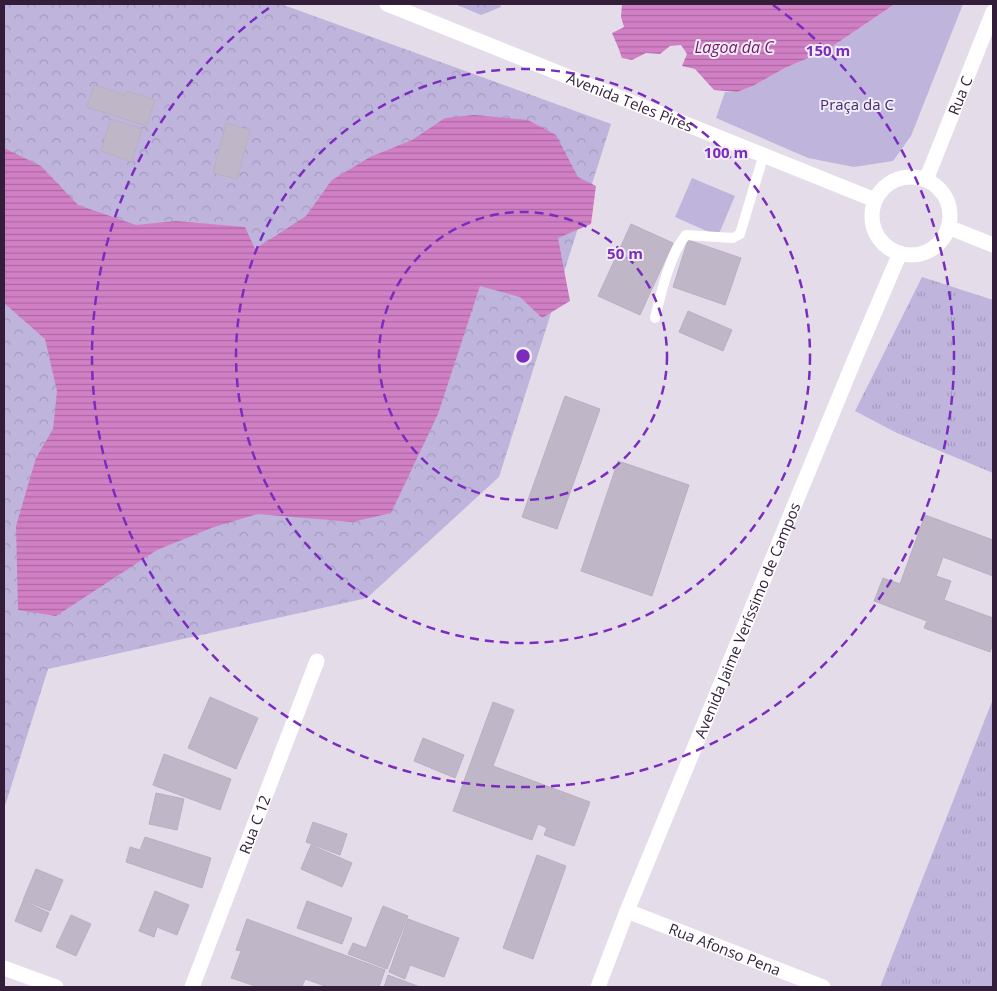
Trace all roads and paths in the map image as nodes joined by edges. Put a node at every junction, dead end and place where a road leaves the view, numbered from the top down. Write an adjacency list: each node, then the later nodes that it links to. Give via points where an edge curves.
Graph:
1 (387, 4): 3 (street, Avenida Teles Pires)
2 (993, 12): 4 (street, Rua C)
3 (764, 154): 5 (street, Avenida Teles Pires); 9 (lane, via 740,234 733,238 686,234 679,242)
4 (926, 180): 5 (street, via 902,177 882,189); 6 (street, via 943,194 950,216)
5 (875, 200): 8 (street, via 873,226 888,248)
6 (948, 227): 7 (street); 8 (street, via 934,247 912,255)
7 (993, 245)
8 (900, 253): 11 (street, Avenida Jaime Veríssimo de Campos)
9 (655, 318)
10 (317, 661): 14 (street, Rua C 12)
11 (627, 911): 15 (street, Avenida Jaime Veríssimo de Campos); 16 (street, Rua Afonso Pena)
12 (4, 968): 13 (street)
13 (56, 987)
14 (192, 987)
15 (598, 987)
16 (823, 987)

